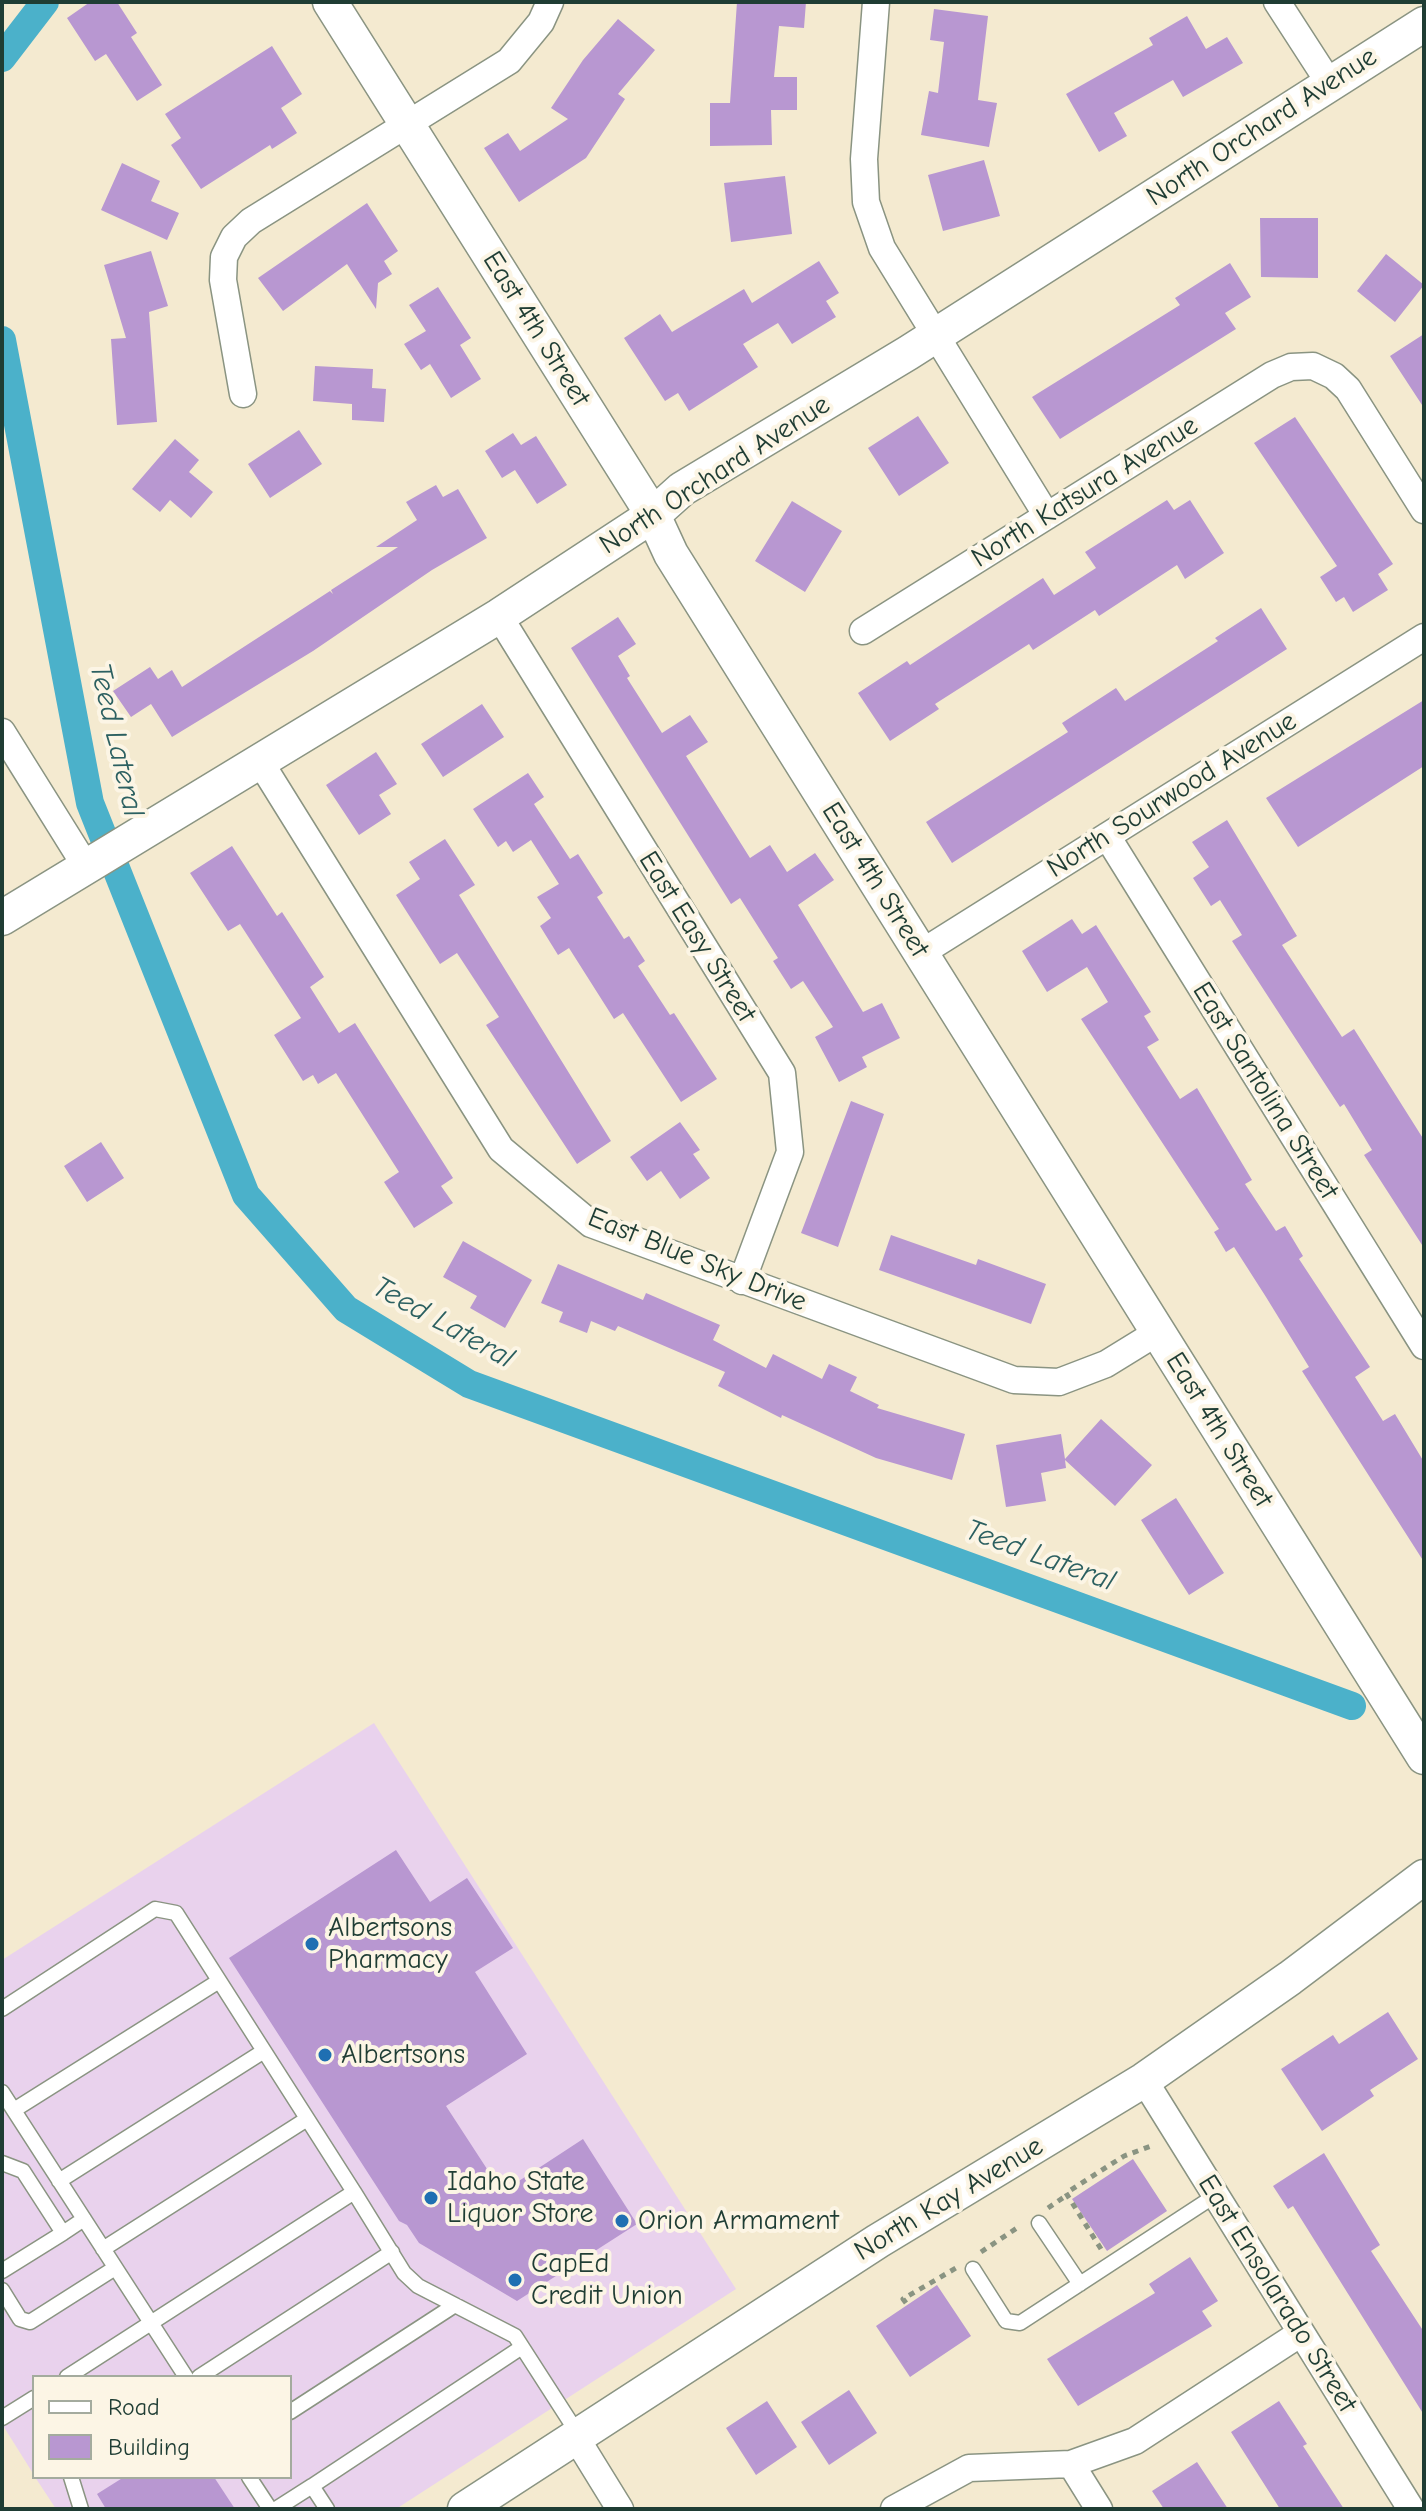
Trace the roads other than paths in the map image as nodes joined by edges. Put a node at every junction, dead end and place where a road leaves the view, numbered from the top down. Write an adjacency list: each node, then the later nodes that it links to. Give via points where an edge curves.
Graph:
1 (330, 2): 7 (street, East 4th Street)
2 (550, 2): 7 (street, via 541,22 509,61)
3 (876, 2): 8 (street, via 864,159 866,202 882,248)
4 (1277, 2): 6 (street)
5 (1424, 24): 6 (street, North Orchard Avenue)
6 (1330, 84): 8 (street, North Orchard Avenue)
7 (407, 122): 9 (street, via 234,237 224,257 223,280); 11 (street, East 4th Street)
8 (936, 335): 11 (street, North Orchard Avenue, via 682,489); 12 (street)
9 (243, 394)
10 (1424, 510): 12 (street, North Katsura Avenue, via 1348,389 1313,366 1272,375)
11 (653, 515): 13 (street, North Orchard Avenue); 21 (street, East 4th Street, via 671,554)
12 (1047, 516): 14 (street, North Katsura Avenue)
13 (499, 616): 17 (street, North Orchard Avenue); 22 (street, East Easy Street, via 782,1073 790,1152)
14 (863, 631)
15 (1424, 637): 18 (street, North Sourwood Avenue)
16 (2, 732): 19 (street)
17 (259, 760): 19 (street, North Orchard Avenue); 22 (street, East Blue Sky Drive, via 501,1149 591,1224)
18 (1107, 836): 21 (street, North Sourwood Avenue); 24 (street, East Santolina Street)
19 (99, 856): 20 (street, North Orchard Avenue)
20 (2, 918)
21 (921, 953): 23 (street, East 4th Street)
22 (742, 1281): 23 (street, East Blue Sky Drive, via 1014,1380 1059,1382 1106,1364)
23 (1158, 1332): 25 (street, East 4th Street)
24 (1424, 1346)
25 (1424, 1757)
26 (1424, 1877): 30 (street, North Kay Avenue)
27 (219, 1981): 28 (lane, via 176,1913 155,1909); 29 (lane); 32 (lane)
28 (2, 2009)
29 (264, 2051): 33 (lane); 35 (lane)
30 (1144, 2080): 37 (street, East Ensolarado Street); 58 (street, North Kay Avenue, via 878,2241)
31 (2, 2092): 32 (lane)
32 (14, 2110): 35 (lane)
33 (307, 2119): 36 (lane); 41 (lane)
34 (2, 2163): 40 (lane, via 23,2171)
35 (59, 2181): 38 (lane)
36 (354, 2192): 42 (lane); 49 (lane)
37 (1216, 2195): 46 (lane); 50 (street, East Ensolarado Street)
38 (84, 2219): 40 (lane); 41 (lane)
39 (1039, 2223): 46 (lane)
40 (63, 2233): 45 (lane)
41 (103, 2249): 43 (lane)
42 (392, 2252): 48 (lane, via 418,2286); 54 (lane)
43 (115, 2268): 47 (lane, via 30,2322 20,2319); 49 (lane)
44 (973, 2269): 46 (lane, via 1006,2321 1020,2323)
45 (2, 2271)
46 (1080, 2284)
47 (2, 2290)
48 (455, 2305): 51 (lane, via 515,2336); 56 (lane)
49 (151, 2323): 52 (lane); 53 (lane)
50 (1301, 2333): 59 (street, via 1135,2441); 70 (street, East Ensolarado Street)
51 (522, 2347): 58 (lane); 62 (lane)
52 (70, 2375)
53 (185, 2375)
54 (202, 2375)
55 (32, 2399): 57 (lane)
56 (292, 2411)
57 (2, 2418)
58 (576, 2435): 66 (street, North Kay Avenue); 67 (street)
59 (1071, 2464): 68 (street, via 969,2468); 69 (street)
60 (72, 2479): 63 (lane)
61 (250, 2479): 64 (lane)
62 (312, 2486): 64 (lane); 65 (lane)
63 (81, 2509)
64 (271, 2509)
65 (327, 2509)
66 (465, 2509)
67 (620, 2509)
68 (894, 2509)
69 (1099, 2509)
70 (1411, 2509)

